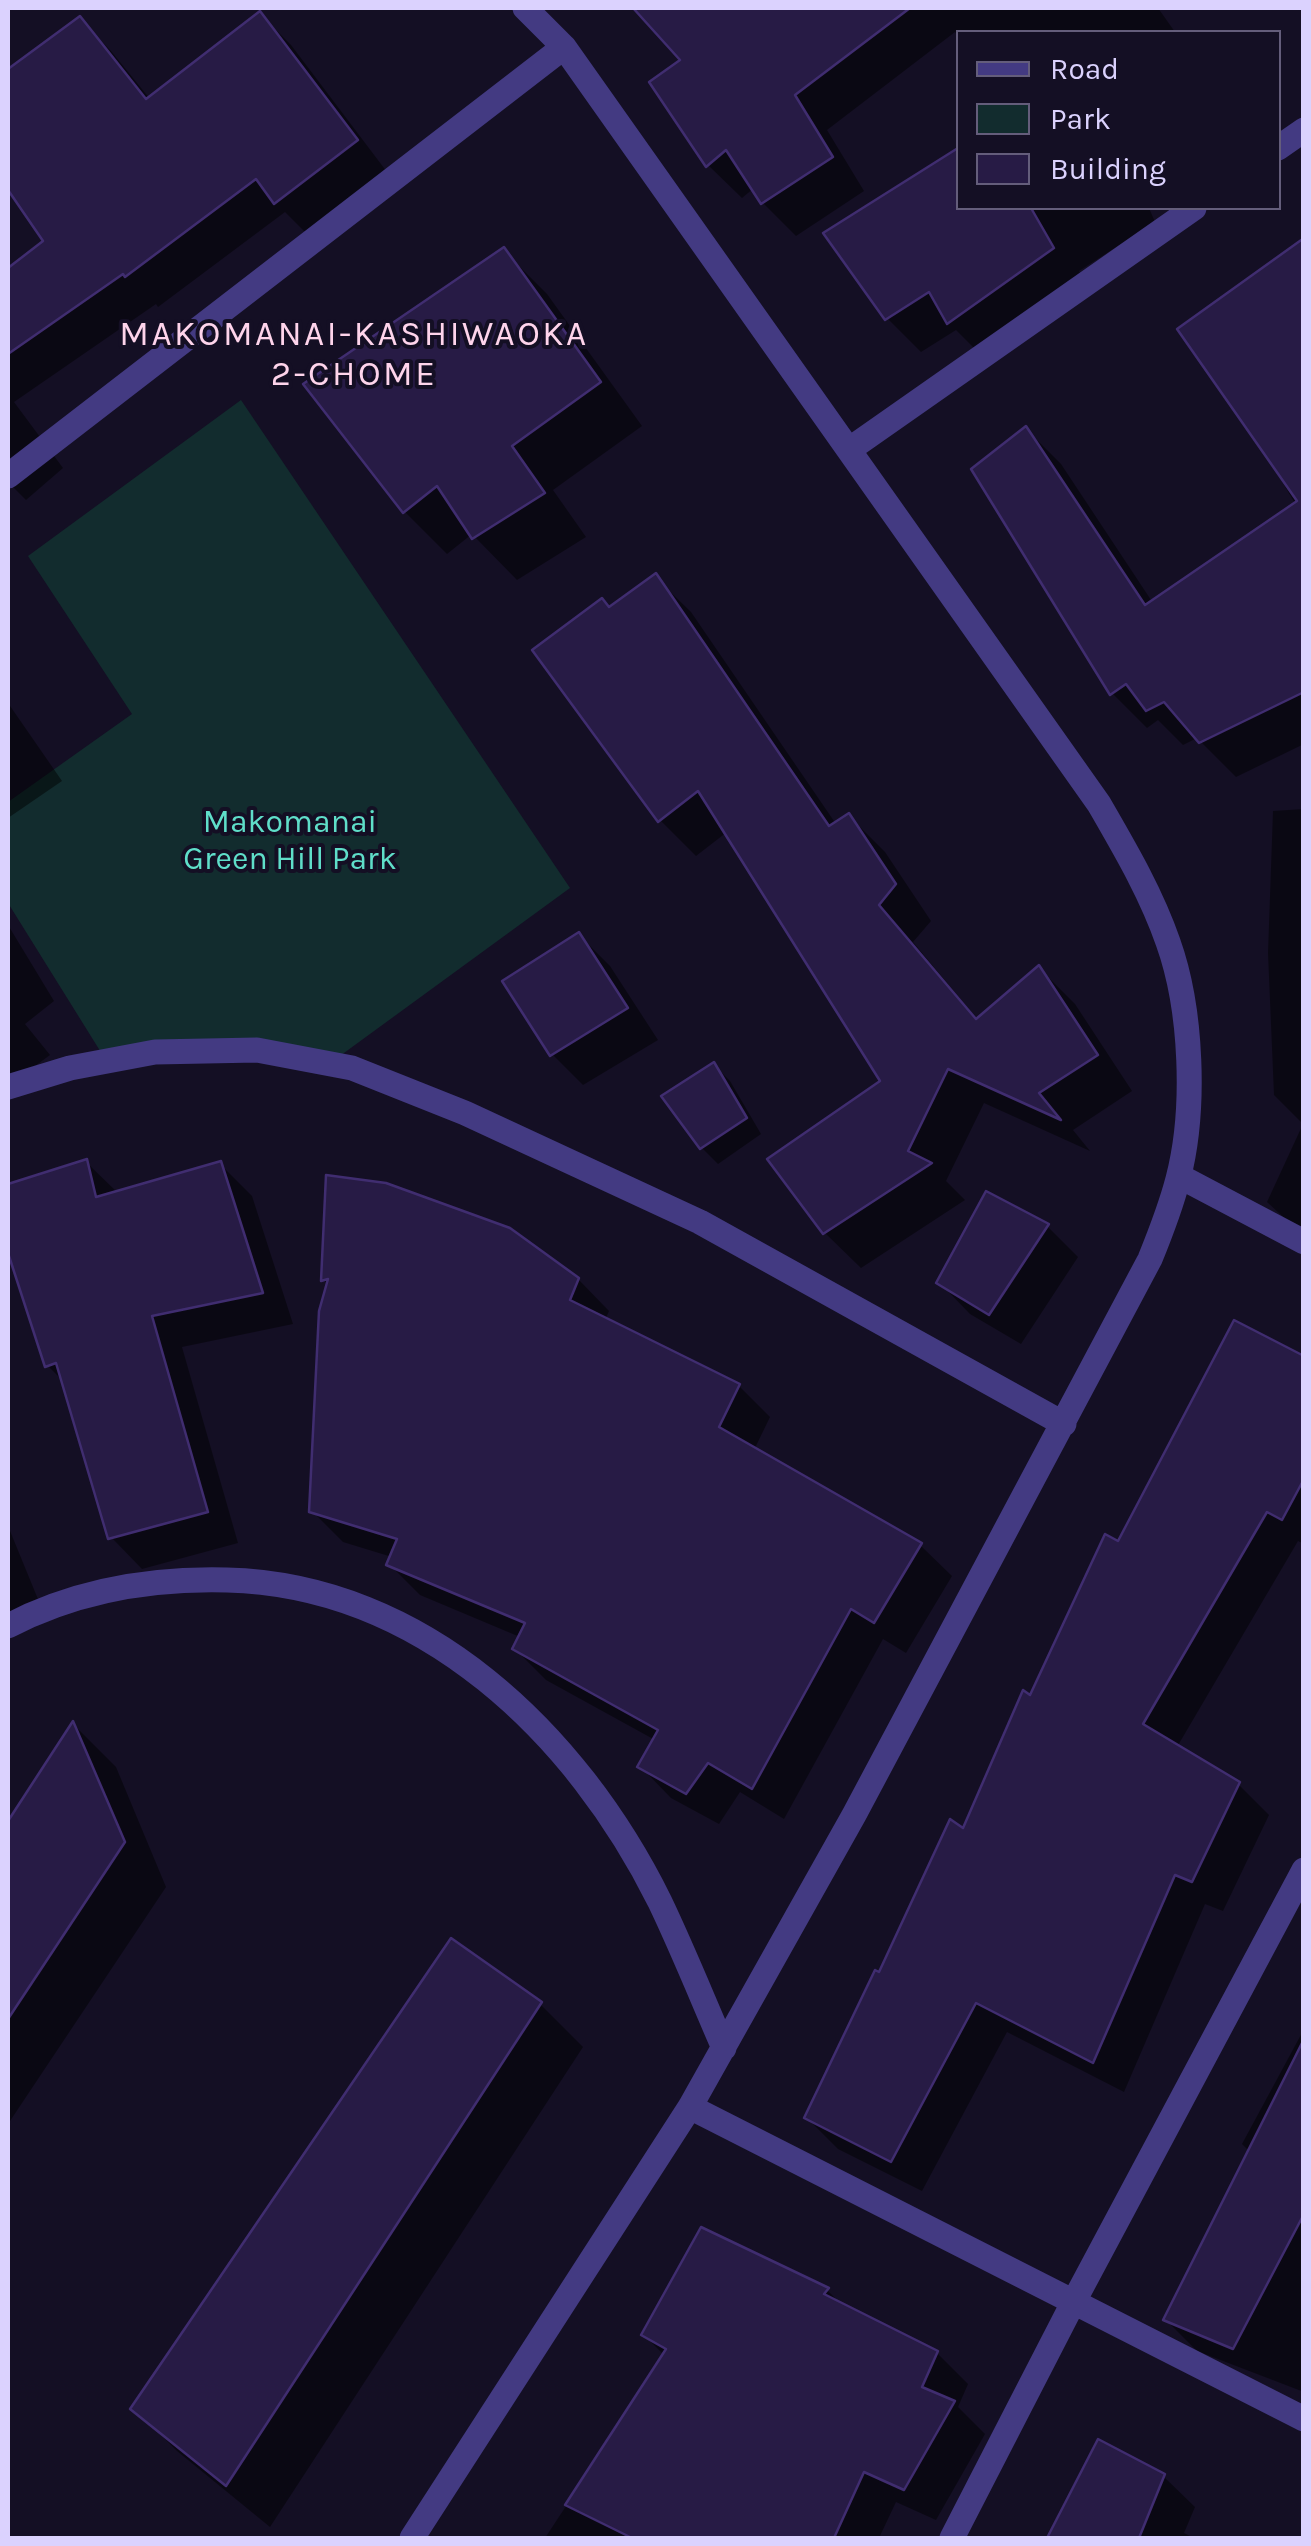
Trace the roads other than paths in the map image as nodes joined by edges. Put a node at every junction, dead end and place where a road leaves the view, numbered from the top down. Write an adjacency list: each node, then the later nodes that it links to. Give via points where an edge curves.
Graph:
1 (524, 8): 2 (street)
2 (564, 47): 6 (street); 7 (street)
3 (1304, 130): 4 (street)
4 (1281, 146)
5 (1191, 210): 6 (street)
6 (850, 449): 9 (street, via 1139,871 1170,945 1182,1004 1188,1117)
7 (8, 476)
8 (8, 1087): 11 (street, via 155,1052 258,1050 352,1068 700,1222)
9 (1179, 1176): 10 (street); 11 (street, via 1150,1259)
10 (1304, 1242)
11 (1064, 1424): 14 (street)
12 (8, 1626): 14 (street, via 107,1588 181,1579 264,1581 336,1597 407,1625 470,1666 570,1763 659,1900)
13 (1301, 1879): 16 (street)
14 (724, 2048): 15 (street)
15 (690, 2107): 16 (street); 18 (street)
16 (1073, 2302): 17 (street); 19 (street)
17 (1304, 2419)
18 (412, 2538)
19 (952, 2538)

